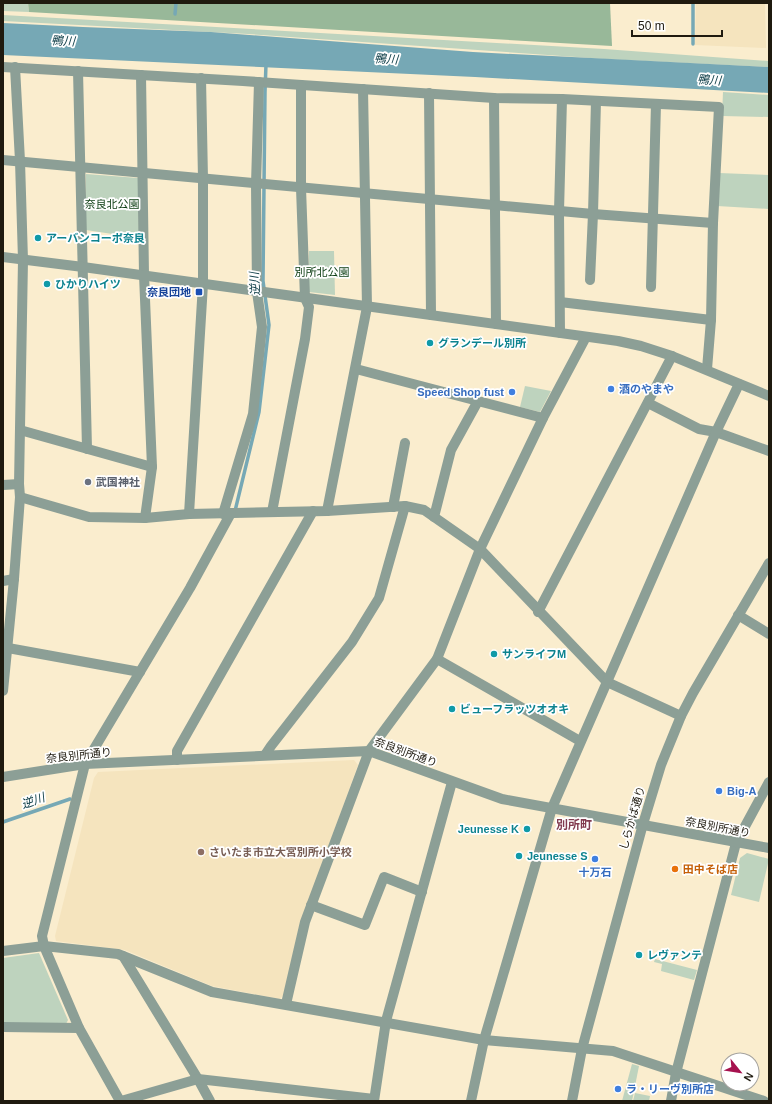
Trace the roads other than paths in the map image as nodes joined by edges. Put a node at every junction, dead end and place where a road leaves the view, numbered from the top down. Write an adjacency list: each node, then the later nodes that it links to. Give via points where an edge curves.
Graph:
1 (3, 67): 2 (street)
2 (15, 67): 3 (street); 15 (street)
3 (78, 71): 4 (street); 16 (street)
4 (141, 75): 5 (street); 17 (street)
5 (201, 78): 6 (street); 18 (street)
6 (263, 82): 7 (street); 19 (street)
7 (301, 85): 8 (street); 20 (street)
8 (363, 89): 9 (street); 21 (street)
9 (428, 93): 10 (street); 22 (street)
10 (494, 98): 11 (street); 23 (street)
11 (562, 99): 12 (street); 24 (street)
12 (596, 101): 13 (street); 25 (street)
13 (656, 104): 26 (street); 27 (street, via 719,107)
14 (3, 160): 15 (street)
15 (20, 161): 16 (street); 29 (street)
16 (81, 167): 17 (street); 30 (street)
17 (142, 173): 18 (street); 31 (street)
18 (203, 179): 19 (street); 33 (street)
19 (262, 185): 20 (street); 35 (street)
20 (301, 188): 21 (street); 36 (street)
21 (366, 194): 22 (street); 38 (street)
22 (431, 200): 23 (street); 39 (street)
23 (496, 206): 24 (street); 41 (street)
24 (559, 211): 25 (street); 37 (street)
25 (593, 214): 26 (street); 32 (street)
26 (653, 220): 27 (street); 34 (street)
27 (713, 224): 40 (street)
28 (3, 257): 29 (street)
29 (23, 260): 30 (street); 52 (street)
30 (83, 267): 31 (street); 55 (street)
31 (144, 275): 33 (street); 57 (street)
32 (590, 280)
33 (203, 284): 35 (street); 66 (street)
34 (651, 287)
35 (259, 292): 36 (street); 67 (street, via 262,327 253,414)
36 (305, 298): 38 (street); 65 (street, via 309,307 305,339)
37 (560, 302): 40 (street); 42 (street)
38 (368, 307): 39 (street); 45 (street)
39 (431, 315): 41 (street)
40 (711, 320): 46 (street)
41 (496, 324): 42 (street)
42 (560, 333): 43 (street)
43 (586, 337): 44 (street, via 641,346); 51 (street)
44 (672, 356): 46 (street); 50 (street)
45 (356, 369): 49 (street); 64 (street)
46 (707, 369): 47 (street)
47 (739, 384): 48 (street); 53 (street)
48 (769, 396)
49 (478, 401): 51 (street); 68 (street, via 451,450)
50 (648, 403): 53 (street, via 699,428); 74 (street)
51 (543, 418): 70 (street)
52 (20, 430): 55 (street); 58 (street)
53 (716, 432): 56 (street); 81 (street)
54 (405, 443): 62 (street)
55 (87, 449): 57 (street)
56 (769, 451)
57 (152, 467): 69 (street)
58 (19, 484): 59 (street); 60 (street)
59 (3, 485)
60 (20, 496): 69 (street, via 89,517); 72 (street)
61 (405, 506): 62 (street); 68 (street, via 424,510); 86 (street, via 378,598 352,642)
62 (393, 507): 64 (street)
63 (313, 511): 64 (street); 65 (street); 87 (street, via 177,751)
64 (327, 511)
65 (272, 512): 67 (street)
66 (189, 514): 67 (street); 69 (street)
67 (227, 514): 80 (street)
68 (434, 517): 70 (street)
69 (145, 518)
70 (480, 549): 74 (street); 78 (street)
71 (769, 563): 75 (street, しらかば通り)
72 (14, 579): 73 (street); 77 (street)
73 (3, 581)
74 (538, 612): 81 (street)
75 (738, 615): 76 (street); 83 (street, しらかば通り)
76 (769, 634)
77 (8, 648): 79 (street); 80 (street)
78 (436, 659): 84 (street); 85 (street)
79 (4, 668): 82 (street)
80 (140, 672): 88 (street)
81 (607, 682): 83 (street); 84 (street)
82 (3, 691)
83 (681, 716): 93 (street, しらかば通り, via 661,765)
84 (580, 741): 92 (street)
85 (369, 751): 86 (street, 奈良別所通り); 90 (street, 奈良別所通り); 97 (street)
86 (266, 755): 87 (street, 奈良別所通り)
87 (176, 760): 88 (street, 奈良別所通り)
88 (85, 764): 89 (street, 奈良別所通り); 98 (street, via 42,936)
89 (3, 777)
90 (452, 782): 92 (street, 奈良別所通り, via 502,799); 96 (street)
91 (769, 782): 94 (street)
92 (552, 808): 93 (street, 奈良別所通り); 105 (street)
93 (643, 824): 94 (street, 奈良別所通り); 106 (street, しらかば通り)
94 (736, 843): 95 (street, 奈良別所通り); 107 (street)
95 (769, 848)
96 (422, 892): 97 (street, via 384,877 365,925); 102 (street)
97 (311, 905): 101 (street)
98 (44, 946): 99 (street); 100 (street); 104 (street)
99 (3, 951)
100 (123, 956): 101 (street, via 212,992); 108 (street)
101 (286, 1004): 102 (street)
102 (386, 1021): 105 (street); 110 (street)
103 (3, 1027): 104 (street)
104 (78, 1028): 111 (street)
105 (484, 1040): 106 (street); 113 (street)
106 (582, 1049): 107 (street, via 613,1051); 114 (street, しらかば通り)
107 (676, 1073): 115 (street); 116 (street)
108 (198, 1078): 110 (street); 111 (street); 112 (street)
109 (769, 1096): 117 (street)
110 (374, 1100)
111 (120, 1101)
112 (210, 1101)
113 (472, 1101)
114 (572, 1101)
115 (671, 1101)
116 (764, 1101)
117 (768, 1101)

